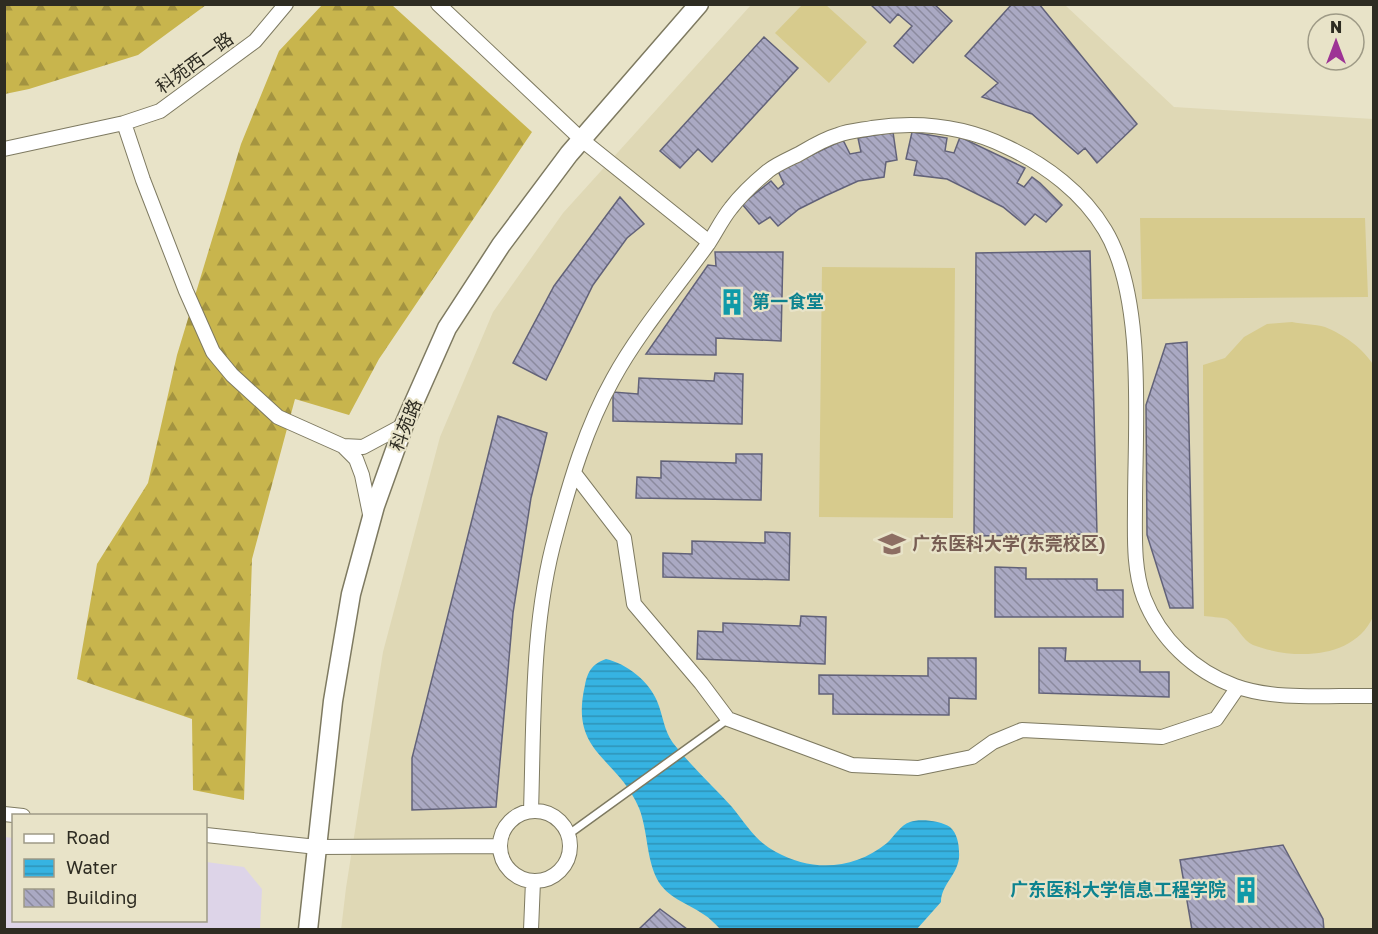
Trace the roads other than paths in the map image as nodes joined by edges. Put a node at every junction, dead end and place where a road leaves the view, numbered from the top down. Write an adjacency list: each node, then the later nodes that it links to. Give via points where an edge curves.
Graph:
1 (286, 4): 4 (street, 科苑西一路, via 255,41 160,111)
2 (438, 4): 5 (street)
3 (699, 4): 5 (street, 科苑路)
4 (124, 123): 6 (street, 科苑西一路); 9 (street, via 213,352 278,417)
5 (582, 140): 7 (street); 8 (street, 科苑路, via 501,245 447,328)
6 (4, 149)
7 (709, 242): 10 (street, via 614,376); 12 (street, via 732,207 771,169 838,135 866,129 925,124 955,128 1008,147 1066,184 1107,233 1128,296 1135,365 1135,538 1144,598 1171,643 1192,663)
8 (404, 424): 9 (street, via 363,447); 11 (street, 科苑路)
9 (343, 446): 11 (street, via 356,459)
10 (574, 473): 14 (street, via 624,538 634,604); 15 (street, via 554,538 543,599 536,664)
11 (371, 520): 19 (street, 科苑路, via 349,605 333,701)
12 (1238, 687): 13 (street, via 1268,694); 14 (street, via 1216,719 1162,737 1022,730 993,742 972,757 918,768 852,765)
13 (1374, 696)
14 (728, 719): 16 (lane)
15 (531, 811): 16 (street, via 560,820); 18 (street, via 506,824)
16 (568, 834): 20 (street, via 570,852 565,865 553,877)
17 (207, 835): 19 (street)
18 (500, 846): 19 (street); 20 (street, via 503,862 512,874)
19 (318, 847): 21 (street, 科苑路)
20 (532, 881): 22 (street)
21 (308, 930)
22 (531, 930)

